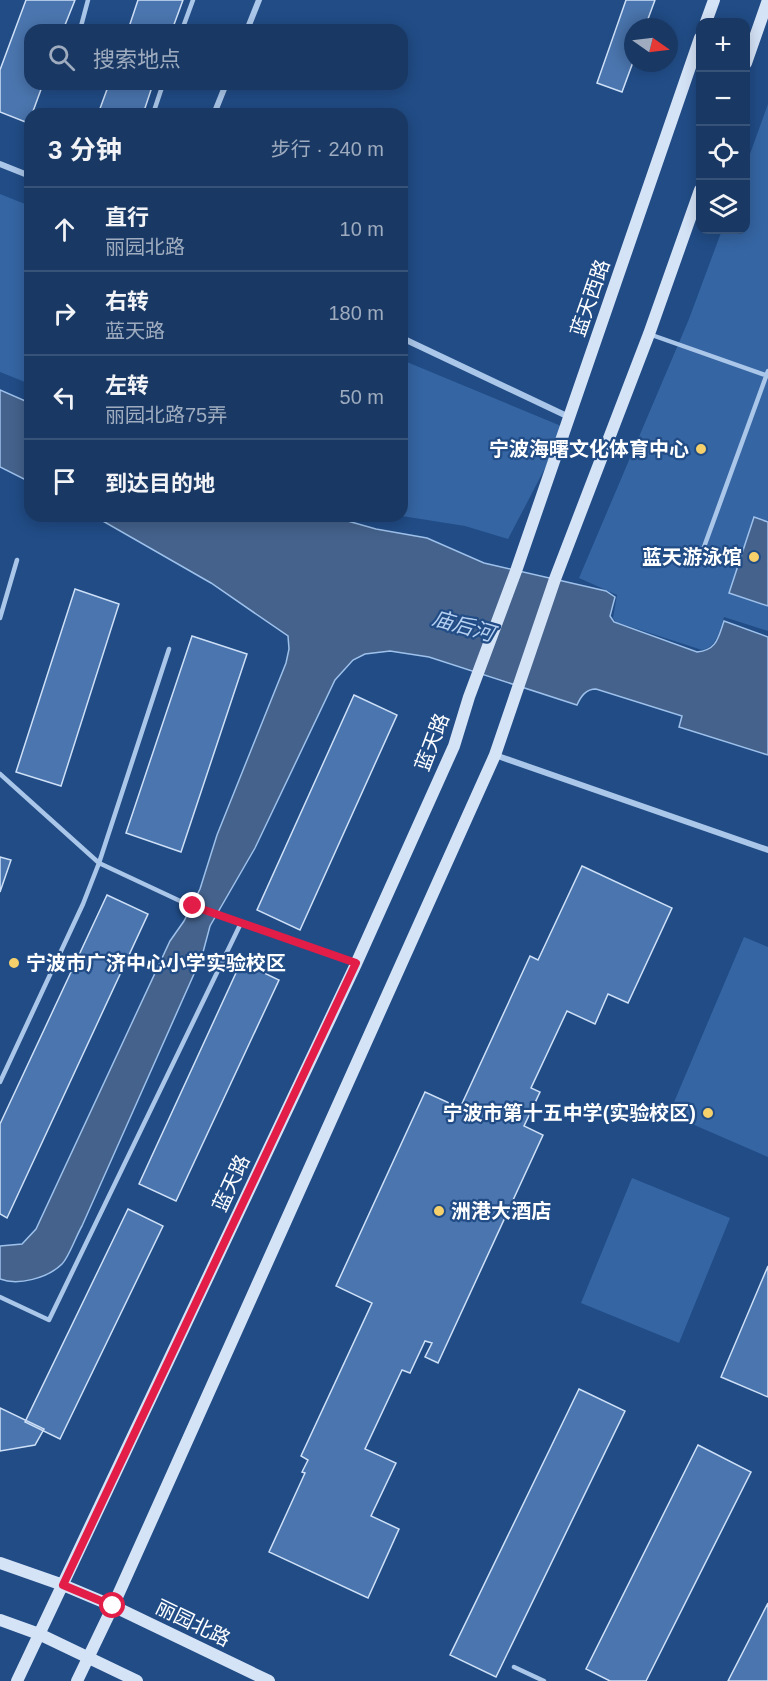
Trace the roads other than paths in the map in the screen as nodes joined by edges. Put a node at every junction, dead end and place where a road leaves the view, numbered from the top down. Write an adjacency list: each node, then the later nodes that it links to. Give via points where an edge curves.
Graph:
1 (88, 0): 7 (lane)
2 (193, 0): 8 (lane)
3 (259, 0): 9 (street)
4 (714, 0): 6 (street)
5 (768, 0): 11 (street)
6 (707, 18)
7 (82, 24)
8 (184, 24)
9 (249, 24)
10 (696, 50): 22 (street, 蓝天西路)
11 (750, 52)
12 (162, 90): 14 (lane)
13 (224, 90): 15 (street)
14 (155, 108)
15 (216, 108)
16 (0, 164): 17 (street)
17 (24, 174)
18 (696, 201): 19 (street)
19 (649, 334): 21 (lane); 28 (street, via 555,579)
20 (408, 341): 22 (street)
21 (768, 374): 23 (lane)
22 (569, 417): 25 (street, 蓝天西路)
23 (704, 547)
24 (17, 560): 26 (lane)
25 (516, 571): 33 (street, 蓝天路, via 454,746)
26 (0, 618)
27 (169, 649): 31 (lane)
28 (495, 755): 30 (street); 38 (street)
29 (0, 774): 31 (lane)
30 (768, 849)
31 (99, 863): 32 (lane, via 193,906); 34 (lane)
32 (242, 923): 33 (lane); 35 (lane, via 49,1320)
33 (356, 963): 37 (street, 蓝天路)
34 (0, 1082)
35 (0, 1297)
36 (0, 1563): 37 (street, 丽园北路)
37 (63, 1585): 38 (street, 丽园北路); 40 (street, 蓝天路)
38 (113, 1606): 41 (street); 46 (street, 丽园北路)
39 (0, 1620): 40 (street)
40 (39, 1634): 41 (street); 43 (street, 蓝天路)
41 (88, 1657): 44 (street); 45 (street)
42 (514, 1667): 47 (lane)
43 (17, 1681)
44 (77, 1681)
45 (136, 1681)
46 (269, 1681)
47 (544, 1681)

